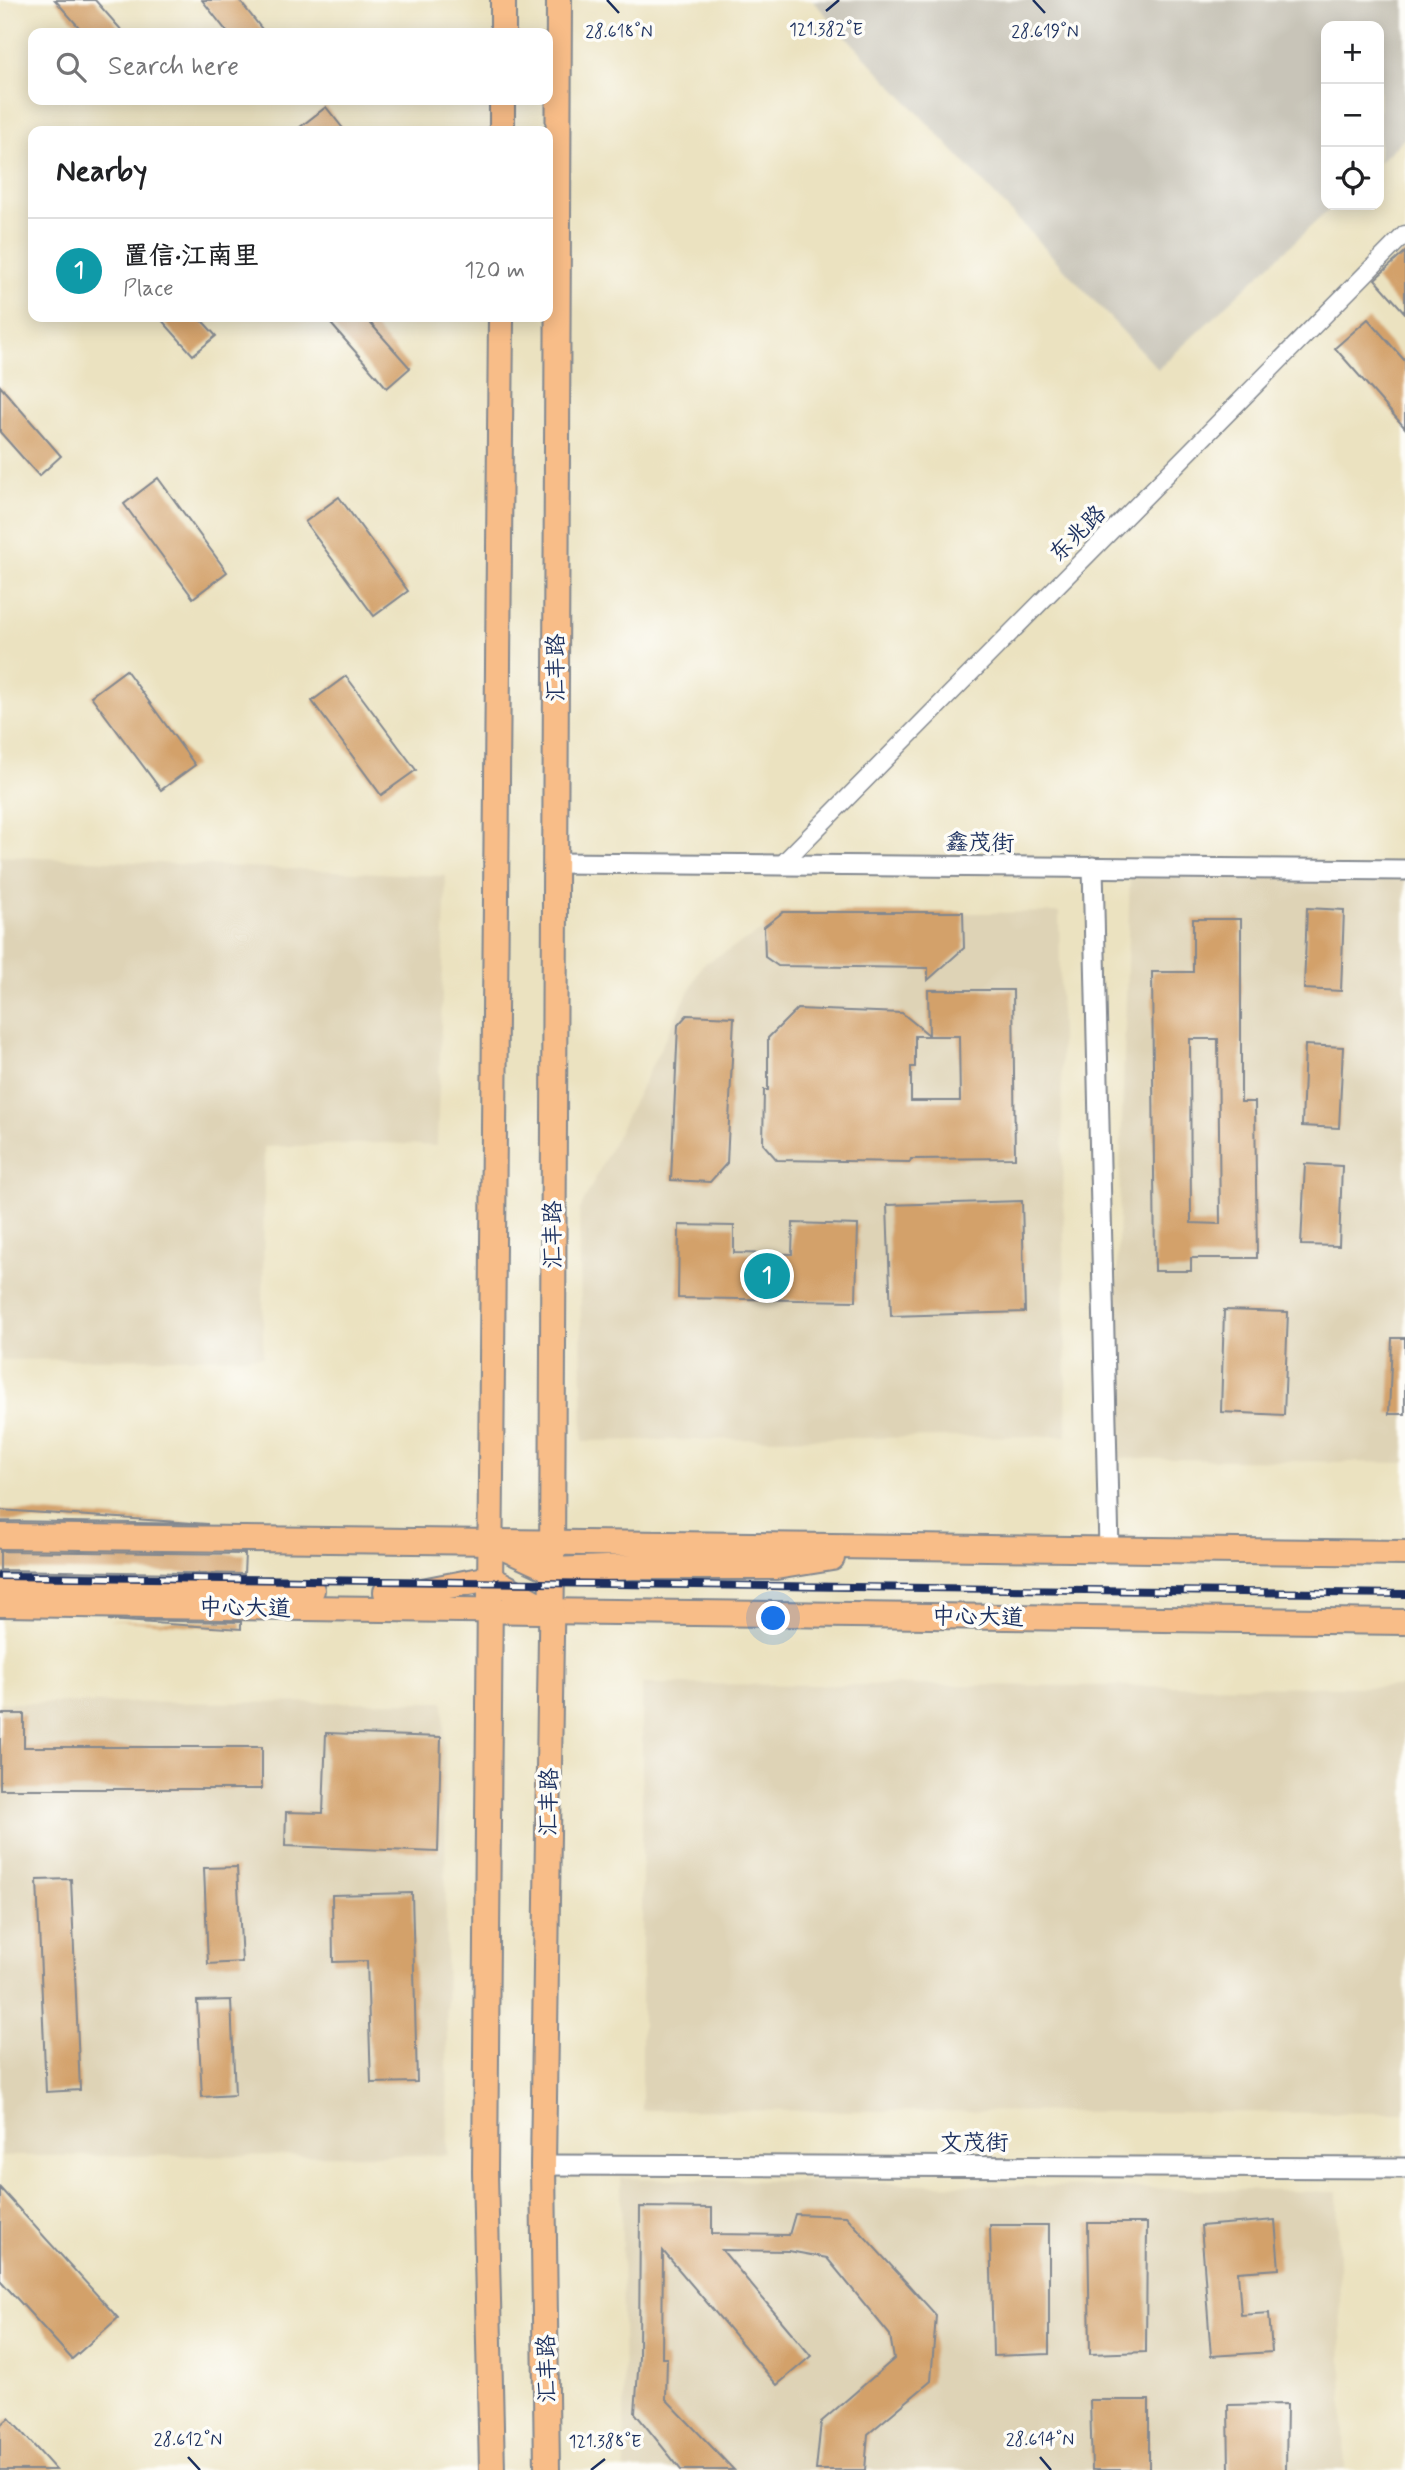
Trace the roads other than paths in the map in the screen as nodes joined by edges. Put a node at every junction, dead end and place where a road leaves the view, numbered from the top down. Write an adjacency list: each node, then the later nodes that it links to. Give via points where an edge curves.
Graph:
1 (503, 0): 3 (main road)
2 (559, 0): 8 (main road, 汇丰路)
3 (503, 28)
4 (502, 105): 5 (main road)
5 (502, 126)
6 (1405, 234): 9 (street, 东兆路)
7 (501, 322): 14 (main road)
8 (554, 863): 9 (street, 鑫茂街); 15 (main road, 汇丰路)
9 (781, 865): 10 (street, 鑫茂街)
10 (1093, 867): 11 (street, 鑫茂街); 17 (street)
11 (1405, 870)
12 (0, 1536): 13 (main road)
13 (447, 1541): 14 (main road); 18 (main road, via 414,1556)
14 (489, 1542): 15 (main road); 21 (main road); 22 (main road)
15 (551, 1543): 16 (main road); 21 (main road, 汇丰路)
16 (903, 1547): 17 (main road); 20 (main road, via 776,1567)
17 (1109, 1550): 19 (main road)
18 (0, 1552)
19 (1405, 1553)
20 (633, 1567): 21 (main road); 28 (main road, via 612,1576 608,1586 612,1598)
21 (552, 1570): 27 (main road, 汇丰路)
22 (490, 1577): 24 (main road, 中心大道); 26 (main road); 27 (main road, 中心大道)
23 (0, 1585): 24 (main road, 中心大道)
24 (417, 1592): 26 (main road, 中心大道)
25 (0, 1604): 26 (main road, 中心大道)
26 (490, 1610): 27 (main road, 中心大道); 32 (main road, via 485,2172)
27 (551, 1611): 28 (main road, 中心大道); 30 (main road, 汇丰路)
28 (638, 1611): 29 (main road, 中心大道)
29 (1405, 1622)
30 (543, 2165): 31 (street, 文茂街); 33 (main road, 汇丰路)
31 (1405, 2168)
32 (492, 2470)
33 (547, 2470)

